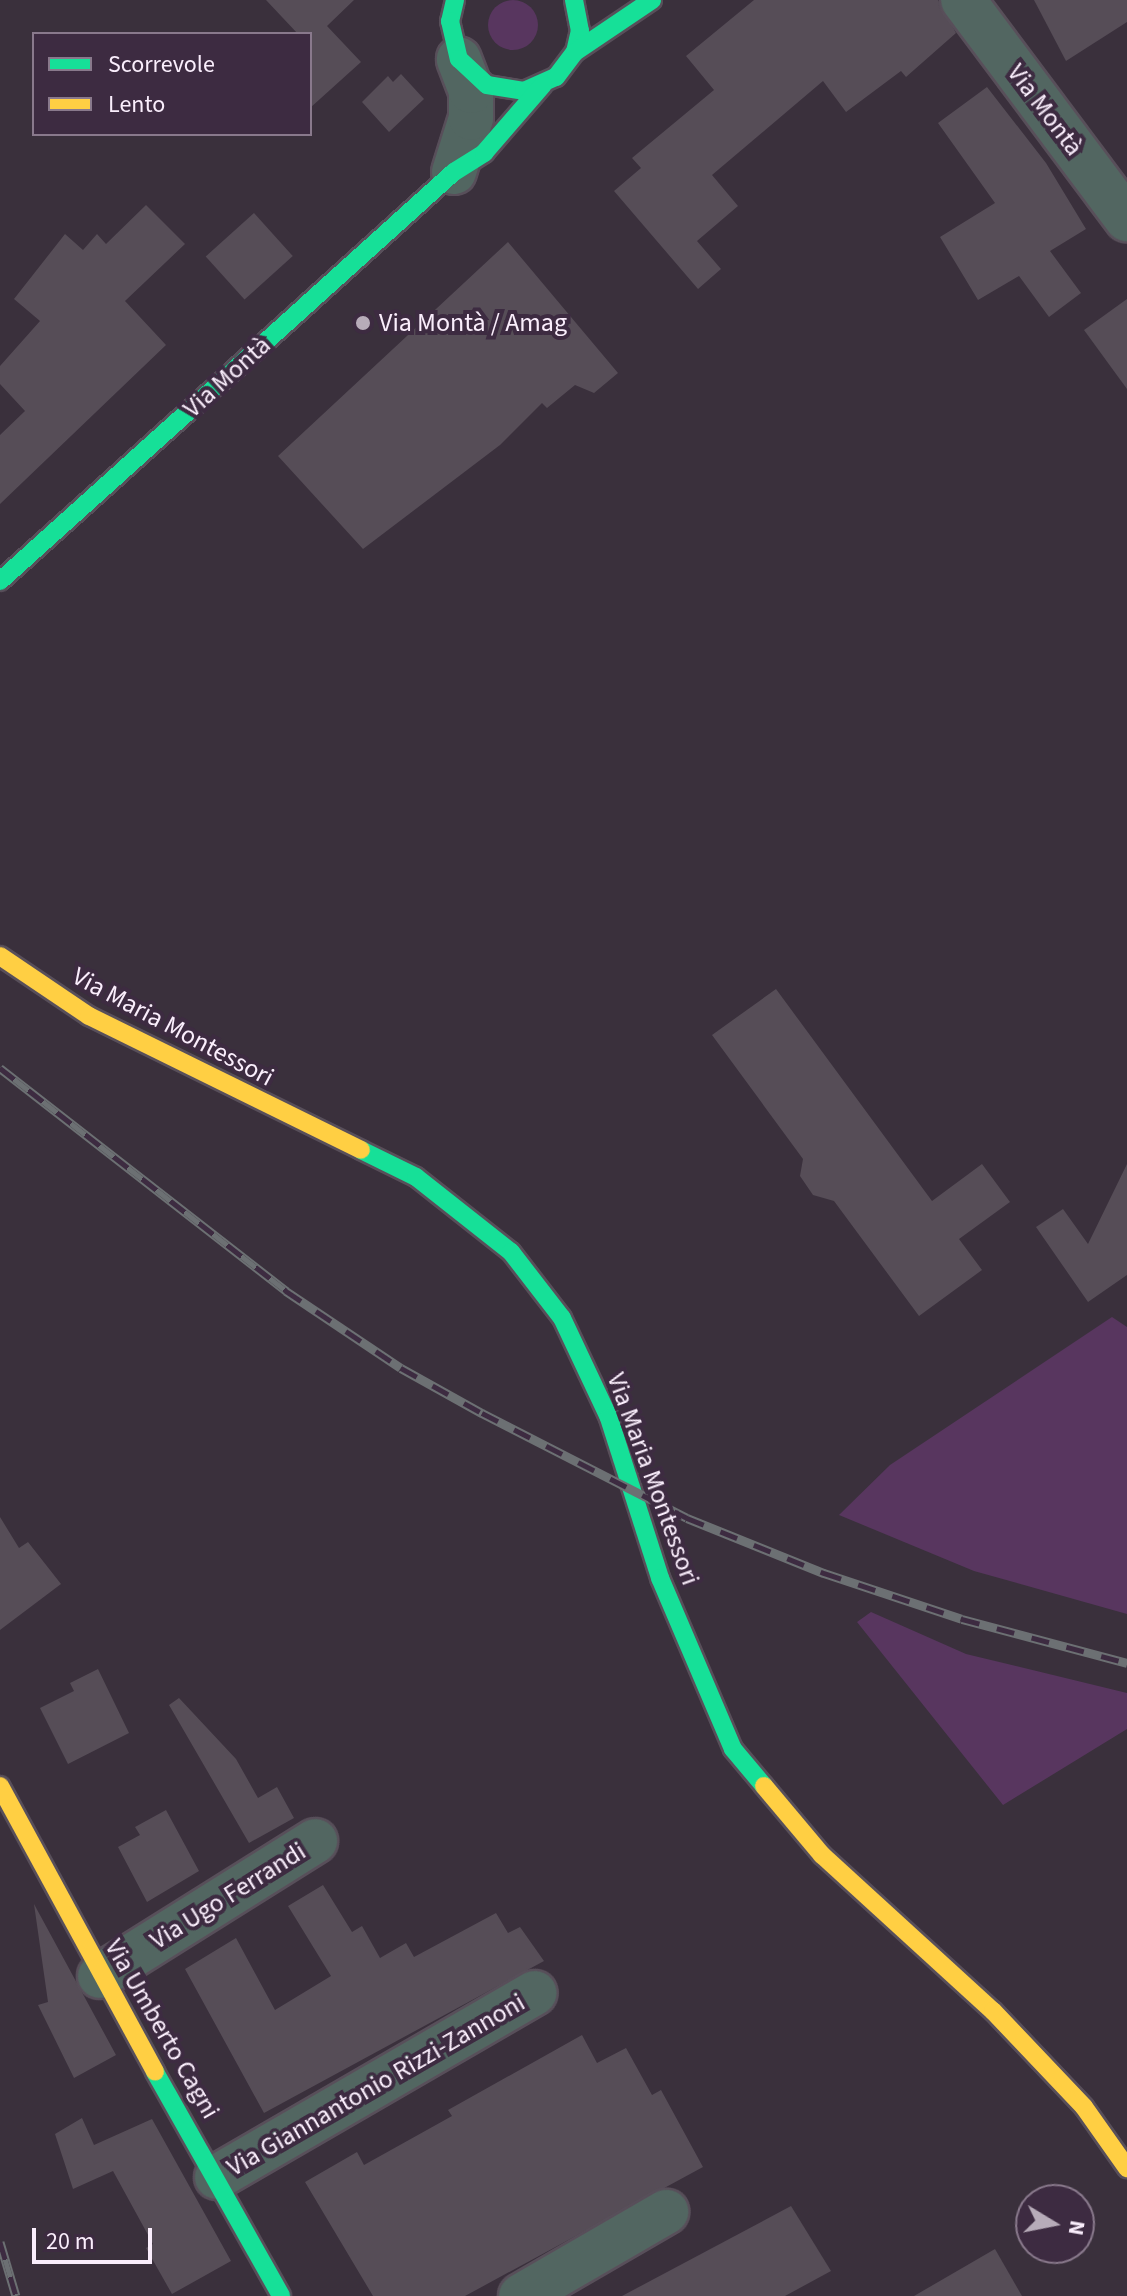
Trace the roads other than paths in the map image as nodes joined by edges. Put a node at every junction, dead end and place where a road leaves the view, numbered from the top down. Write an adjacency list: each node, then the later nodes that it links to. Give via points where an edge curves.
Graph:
1 (439, 0): 6 (street)
2 (455, 0): 6 (street)
3 (574, 0): 7 (street, via 580,31)
4 (652, 0): 7 (street, Via Montà)
5 (963, 0): 10 (street, Via Montà)
6 (454, 40): 8 (street, via 487,85 505,91); 9 (street, via 471,91 471,118)
7 (575, 52): 8 (street, Via Montà)
8 (543, 85): 9 (street, Via Montà, via 509,130)
9 (454, 172): 11 (street, Via Montà)
10 (1127, 219)
11 (0, 581)
12 (0, 956): 17 (street, Via Maria Montessori, via 89,1016 416,1177 511,1252 562,1318 609,1418 660,1578 733,1749 822,1855 993,2011 1084,2107)
13 (0, 1786): 15 (street, Via Umberto Cagni)
14 (315, 1841): 15 (street, Via Ugo Ferrandi)
15 (100, 1976): 18 (street, Via Umberto Cagni)
16 (535, 1993): 18 (street, Via Giannantonio Rizzi-Zannoni)
17 (1127, 2168)
18 (217, 2177): 20 (street, Via Umberto Cagni)
19 (666, 2212): 21 (street)
20 (281, 2296)
21 (521, 2296)

